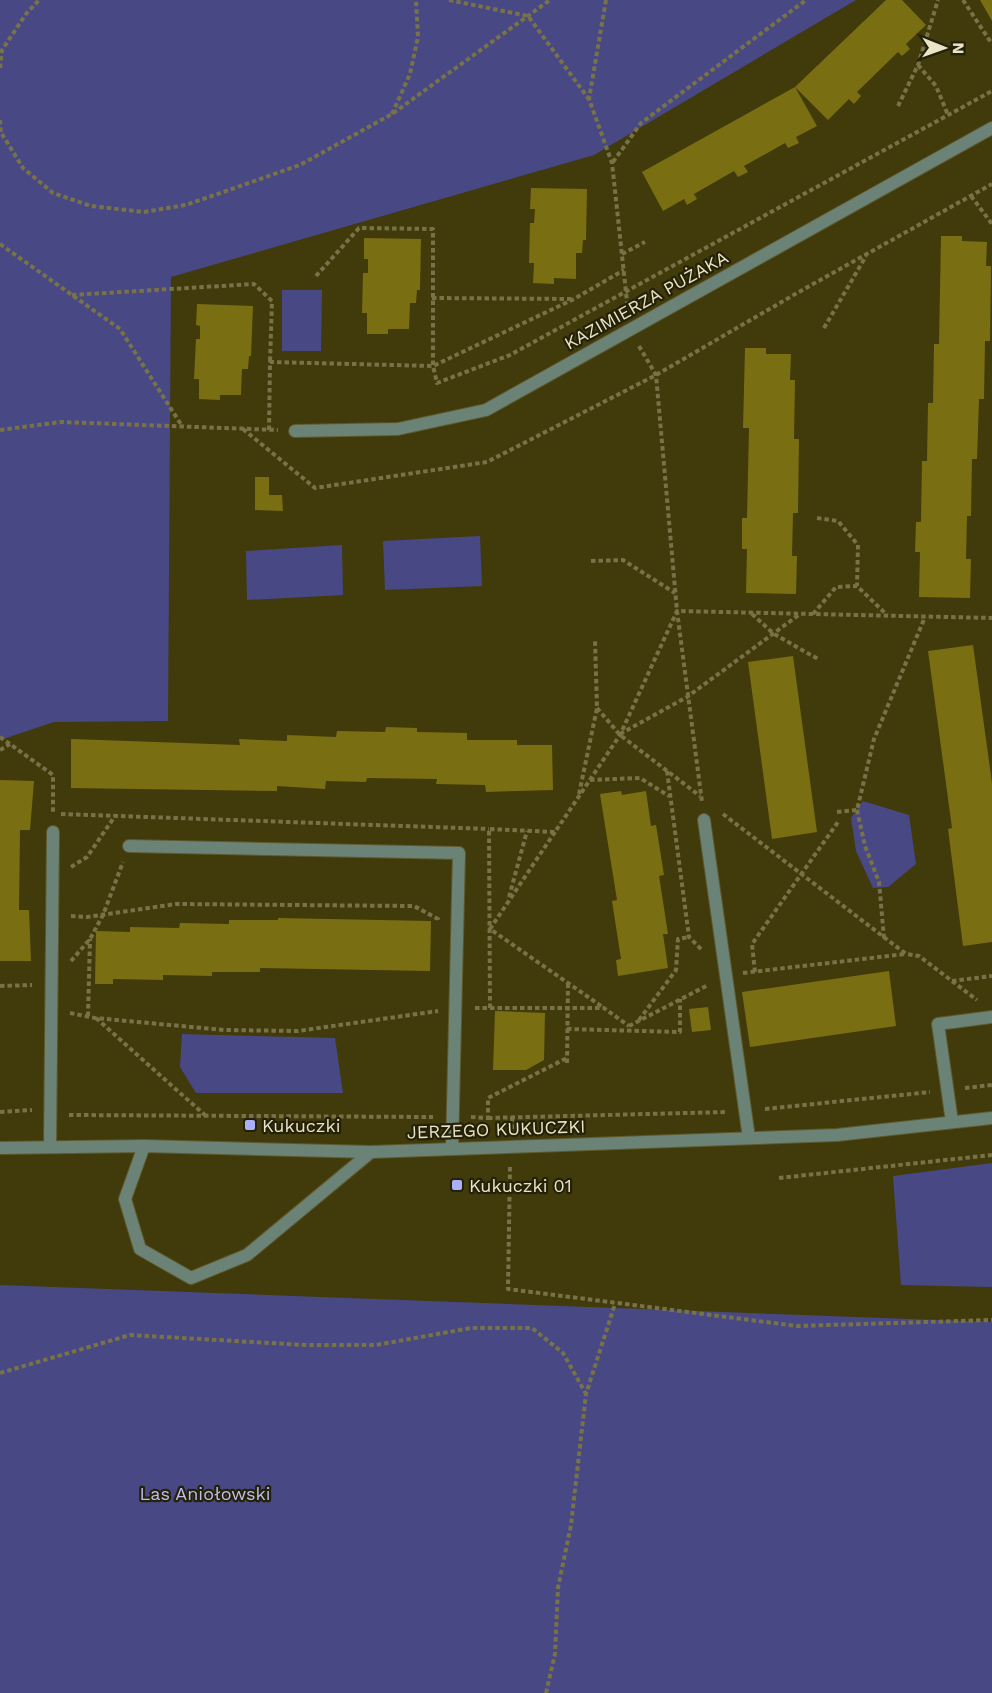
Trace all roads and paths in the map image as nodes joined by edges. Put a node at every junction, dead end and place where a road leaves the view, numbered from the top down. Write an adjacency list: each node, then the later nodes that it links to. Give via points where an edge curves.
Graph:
1 (39, 0): 12 (path, via 2,50)
2 (416, 0): 16 (path, via 418,37 410,74)
3 (449, 0): 9 (path)
4 (550, 0): 9 (path)
5 (606, 0): 14 (path)
6 (806, 0): 21 (path, via 641,123)
7 (938, 0): 11 (path)
8 (963, 0): 10 (path)
9 (528, 16): 14 (path); 16 (path)
10 (992, 44)
11 (918, 65): 15 (path); 17 (path, via 936,86)
12 (0, 68)
13 (992, 91): 17 (path)
14 (589, 99): 21 (path)
15 (898, 106)
16 (392, 114): 20 (path, via 300,165 186,205 144,212 91,206 53,193 23,168)
17 (948, 115): 31 (path)
18 (0, 120): 20 (path)
19 (992, 128): 36 (street, KAZIMIERZA PUŻAKA)
20 (1, 134)
21 (612, 163): 27 (path)
22 (992, 184): 23 (path)
23 (971, 196): 24 (path); 28 (path)
24 (992, 224)
25 (645, 242): 27 (path)
26 (0, 244): 32 (path)
27 (622, 254): 29 (path)
28 (867, 254): 35 (path); 39 (path)
29 (624, 270): 31 (path); 34 (path)
30 (316, 276): 33 (path, via 359,228 433,229)
31 (626, 291): 36 (path); 38 (path, via 510,355 437,383)
32 (72, 295): 37 (path, via 254,284 272,301); 40 (path, via 120,329)
33 (432, 298): 34 (path); 38 (path)
34 (574, 299): 38 (path)
35 (824, 328)
36 (630, 329): 39 (path); 44 (street, KAZIMIERZA PUŻAKA, via 486,410 399,429)
37 (270, 362): 38 (path); 43 (path)
38 (433, 366)
39 (656, 375): 41 (path, via 487,462 315,488); 48 (path)
40 (182, 427): 41 (path); 42 (path, via 61,422)
41 (243, 429): 43 (path)
42 (0, 430)
43 (269, 430): 44 (path)
44 (295, 431)
45 (817, 518): 47 (path, via 838,521 858,545)
46 (591, 561): 48 (path, via 622,560)
47 (857, 586): 52 (path, via 836,587); 53 (path)
48 (675, 593): 49 (path)
49 (677, 611): 50 (path); 59 (path); 61 (path)
50 (751, 613): 51 (path); 56 (path)
51 (800, 614): 52 (path); 56 (path)
52 (813, 614): 53 (path)
53 (888, 616): 54 (path)
54 (925, 617): 55 (path); 71 (path, via 874,739)
55 (992, 618)
56 (774, 634): 58 (path); 59 (path)
57 (595, 640): 60 (path)
58 (818, 659)
59 (687, 697): 61 (path); 69 (path)
60 (597, 708): 61 (path); 67 (path)
61 (620, 735): 65 (path); 66 (path)
62 (0, 737): 63 (path)
63 (10, 744): 64 (path); 74 (path, via 53,775)
64 (0, 750)
65 (667, 771): 68 (path); 69 (path)
66 (590, 780): 67 (path); 68 (path, via 640,778)
67 (579, 796): 81 (path)
68 (670, 796): 90 (path)
69 (701, 797): 70 (path); 76 (path)
70 (710, 804)
71 (857, 810): 73 (path); 91 (path, via 879,882)
72 (719, 811): 83 (path)
73 (837, 812)
74 (53, 814): 75 (path); 80 (path)
75 (115, 816): 78 (path); 84 (path, via 87,857)
76 (704, 820): 95 (street)
77 (838, 822): 83 (path)
78 (489, 829): 79 (path); 88 (path)
79 (527, 831): 81 (path); 85 (path)
80 (53, 832): 84 (street)
81 (555, 832): 85 (path)
82 (129, 846): 87 (path); 104 (street, via 459,853)
83 (802, 874): 91 (path); 94 (path, via 752,944)
84 (52, 878): 86 (street)
85 (508, 902): 88 (path)
86 (52, 915): 87 (path); 99 (street)
87 (103, 915): 89 (path, via 176,904 414,906 438,919); 92 (path)
88 (490, 929): 98 (path); 105 (path)
89 (438, 931)
90 (689, 937): 95 (path); 113 (path, via 678,939 676,970)
91 (884, 938): 93 (path)
92 (90, 939): 99 (path); 110 (path)
93 (906, 954): 94 (path); 97 (path, via 919,956)
94 (755, 972): 95 (path)
95 (727, 975): 101 (path); 123 (street)
96 (992, 976): 97 (path)
97 (952, 981): 103 (path)
98 (567, 983): 106 (path); 107 (path)
99 (51, 984): 100 (path); 108 (street)
100 (0, 986)
101 (680, 999): 113 (path); 114 (path, via 680,1032)
102 (438, 1000): 109 (path)
103 (984, 1005)
104 (455, 1008): 105 (path); 109 (path); 119 (street)
105 (490, 1008): 106 (path)
106 (567, 1008): 107 (path); 115 (path)
107 (604, 1008): 114 (path)
108 (51, 1010): 110 (path); 117 (street)
109 (438, 1011): 112 (path, via 298,1031 224,1030)
110 (87, 1016): 112 (path)
111 (992, 1017): 122 (street, via 938,1024)
112 (95, 1018): 118 (path)
113 (638, 1021): 114 (path)
114 (629, 1028): 115 (path)
115 (567, 1029): 119 (path, via 567,1060 488,1098 488,1118)
116 (0, 1112): 117 (path)
117 (50, 1112): 118 (path); 125 (street)
118 (207, 1117): 119 (path)
119 (452, 1117): 128 (street)
120 (512, 1117): 126 (path)
121 (992, 1118): 122 (street, JERZEGO KUKUCZKI)
122 (952, 1122): 123 (street, JERZEGO KUKUCZKI, via 837,1135)
123 (749, 1138): 126 (street, JERZEGO KUKUCZKI)
124 (144, 1146): 125 (street, JERZEGO KUKUCZKI); 129 (street, JERZEGO KUKUCZKI); 129 (street, via 125,1198 141,1249 191,1278 247,1255)
125 (50, 1147): 127 (street, JERZEGO KUKUCZKI)
126 (511, 1147): 128 (street, JERZEGO KUKUCZKI); 132 (path, via 508,1289)
127 (0, 1148)
128 (452, 1149): 129 (street, JERZEGO KUKUCZKI)
129 (371, 1152)
130 (992, 1155): 131 (path)
131 (779, 1178)
132 (615, 1304): 133 (path, via 797,1326); 135 (path)
133 (992, 1320)
134 (0, 1374): 135 (path, via 130,1335 376,1345 471,1328 532,1328 563,1353)
135 (586, 1394): 136 (path, via 571,1525 558,1588 555,1654)
136 (546, 1693)

